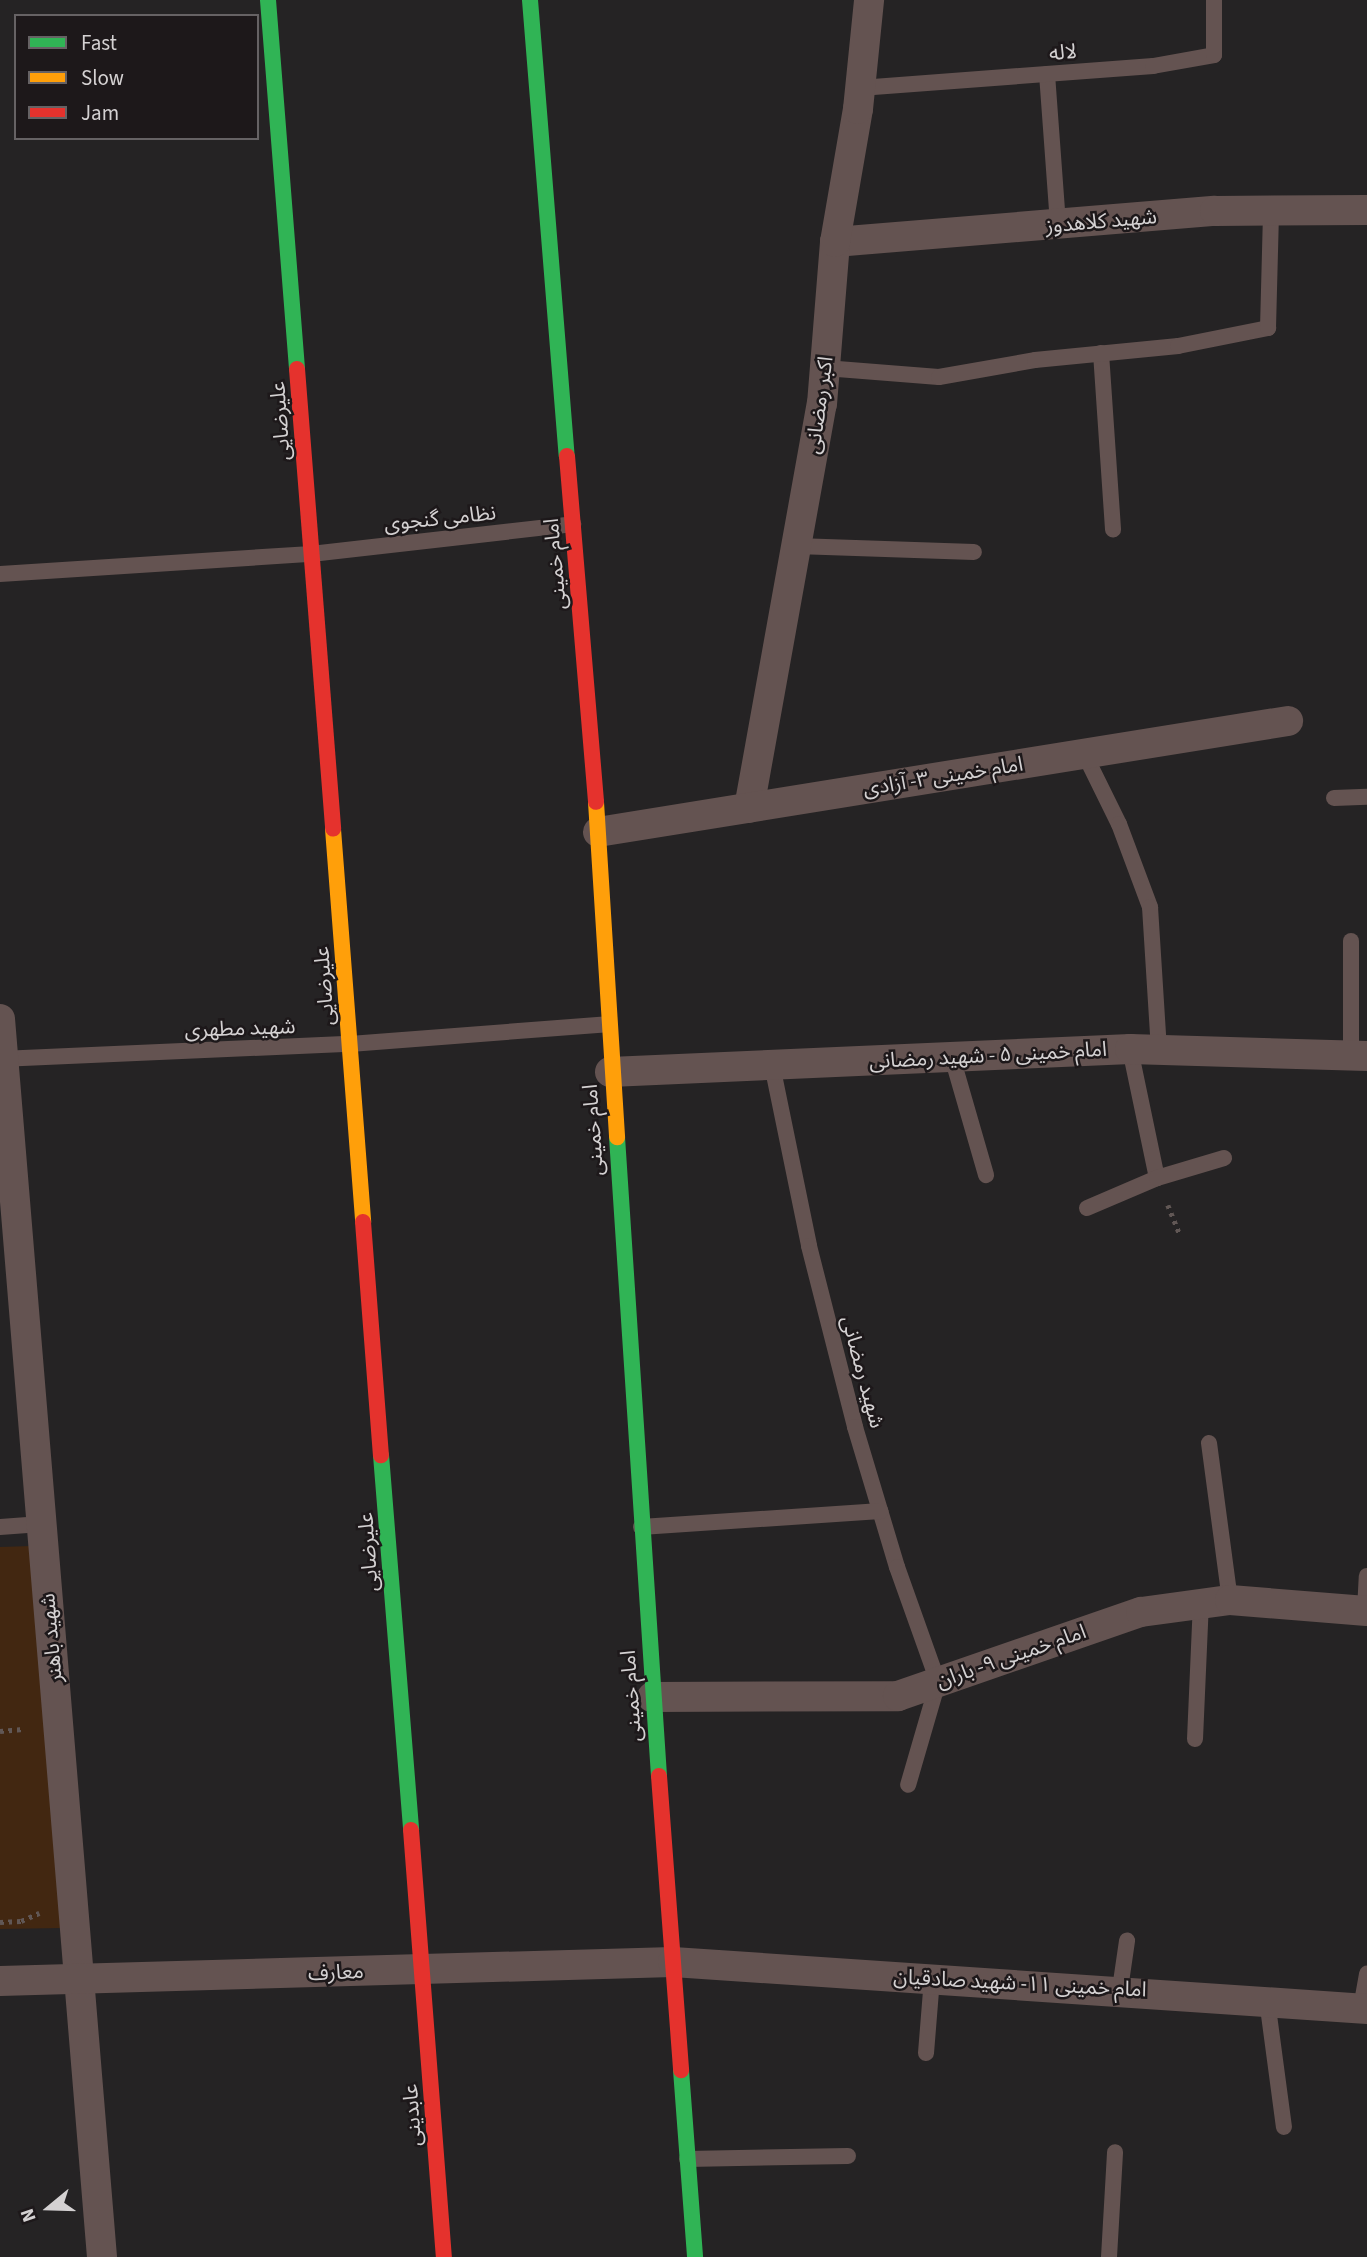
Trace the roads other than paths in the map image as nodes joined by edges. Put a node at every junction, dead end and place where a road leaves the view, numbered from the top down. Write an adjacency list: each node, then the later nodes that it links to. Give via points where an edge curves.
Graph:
1 (268, 0): 17 (main road, علیرضایی)
2 (530, 0): 13 (main road, امام خمینی)
3 (869, 0): 6 (street, اکبر رمضانی)
4 (1214, 0): 5 (lane, لاله, via 1214,55 1153,66)
5 (1047, 74): 6 (lane, لاله); 9 (lane)
6 (860, 88): 10 (street, اکبر رمضانی)
7 (1367, 210): 8 (street, شهید کلاهدوز)
8 (1271, 211): 9 (street, شهید کلاهدوز); 11 (lane, via 1268,328 1178,346)
9 (1058, 224): 10 (street, شهید کلاهدوز)
10 (835, 242): 12 (street, اکبر رمضانی)
11 (1101, 353): 12 (lane, via 939,377); 14 (lane)
12 (825, 368): 15 (street, اکبر رمضانی)
13 (573, 524): 17 (lane, نظامی گنجوی); 24 (main road, امام خمینی)
14 (1113, 530)
15 (796, 546): 16 (lane); 23 (street, اکبر رمضانی)
16 (974, 552)
17 (311, 554): 18 (lane, نظامی گنجوی); 28 (main road, علیرضایی)
18 (0, 574)
19 (1288, 720): 20 (street, امام خمینی ۳- آزادی)
20 (1084, 753): 23 (street, امام خمینی ۳- آزادی); 30 (lane, via 1119,824 1150,907)
21 (1367, 797): 22 (lane)
22 (1334, 798)
23 (749, 808): 24 (street, امام خمینی ۳- آزادی)
24 (598, 832): 27 (main road, امام خمینی)
25 (1351, 941): 31 (lane)
26 (0, 1019): 33 (street, شهید باهنر)
27 (607, 1024): 28 (lane, شهید مطهری); 35 (main road, امام خمینی)
28 (350, 1044): 33 (lane, شهید مطهری); 55 (main road, علیرضایی)
29 (1130, 1049): 30 (street, امام خمینی ۵ - شهید رمضانی); 32 (street, امام خمینی ۵ - شهید رمضانی); 38 (lane)
30 (1159, 1050): 31 (street, امام خمینی ۵ - شهید رمضانی)
31 (1359, 1056)
32 (952, 1057): 34 (street, امام خمینی ۵ - شهید رمضانی); 37 (lane)
33 (2, 1059): 42 (street, شهید باهنر)
34 (772, 1065): 35 (street, امام خمینی ۵ - شهید رمضانی); 41 (lane, شهید رمضانی, via 809,1246)
35 (610, 1072): 44 (main road, امام خمینی)
36 (1224, 1158): 38 (lane)
37 (986, 1175)
38 (1157, 1178): 39 (lane)
39 (1087, 1208)
40 (1209, 1443): 46 (lane)
41 (880, 1511): 44 (lane); 49 (lane, شهید رمضانی)
42 (41, 1524): 43 (lane); 57 (street, شهید باهنر)
43 (0, 1527)
44 (641, 1527): 50 (main road, امام خمینی)
45 (1367, 1576): 48 (lane)
46 (1230, 1600): 47 (street, امام خمینی ۹- باران); 48 (street, امام خمینی ۹- باران)
47 (1201, 1604): 49 (street, امام خمینی ۹- باران, via 1141,1612); 51 (lane)
48 (1366, 1611)
49 (938, 1682): 50 (street, امام خمینی ۹- باران, via 898,1696); 52 (lane)
50 (652, 1697): 54 (main road, امام خمینی)
51 (1195, 1739)
52 (908, 1785)
53 (1127, 1941): 60 (lane)
54 (673, 1962): 55 (street, معارف); 58 (street, امام خمینی ۱۱- شهید صادقیان); 67 (main road, امام خمینی)
55 (422, 1969): 57 (street, معارف); 69 (main road, عابدینی)
56 (1367, 1974): 62 (lane)
57 (79, 1978): 59 (street, معارف); 68 (street, شهید باهنر)
58 (932, 1978): 60 (street, امام خمینی ۱۱- شهید صادقیان); 63 (lane)
59 (0, 1981)
60 (1120, 1989): 61 (street, امام خمینی ۱۱- شهید صادقیان)
61 (1267, 2000): 62 (street, امام خمینی ۱۱- شهید صادقیان); 64 (lane)
62 (1364, 2008)
63 (926, 2053)
64 (1283, 2127)
65 (1115, 2152): 71 (lane)
66 (848, 2156): 67 (lane)
67 (687, 2160): 70 (main road, امام خمینی)
68 (102, 2257)
69 (444, 2257)
70 (695, 2257)
71 (1109, 2257)

